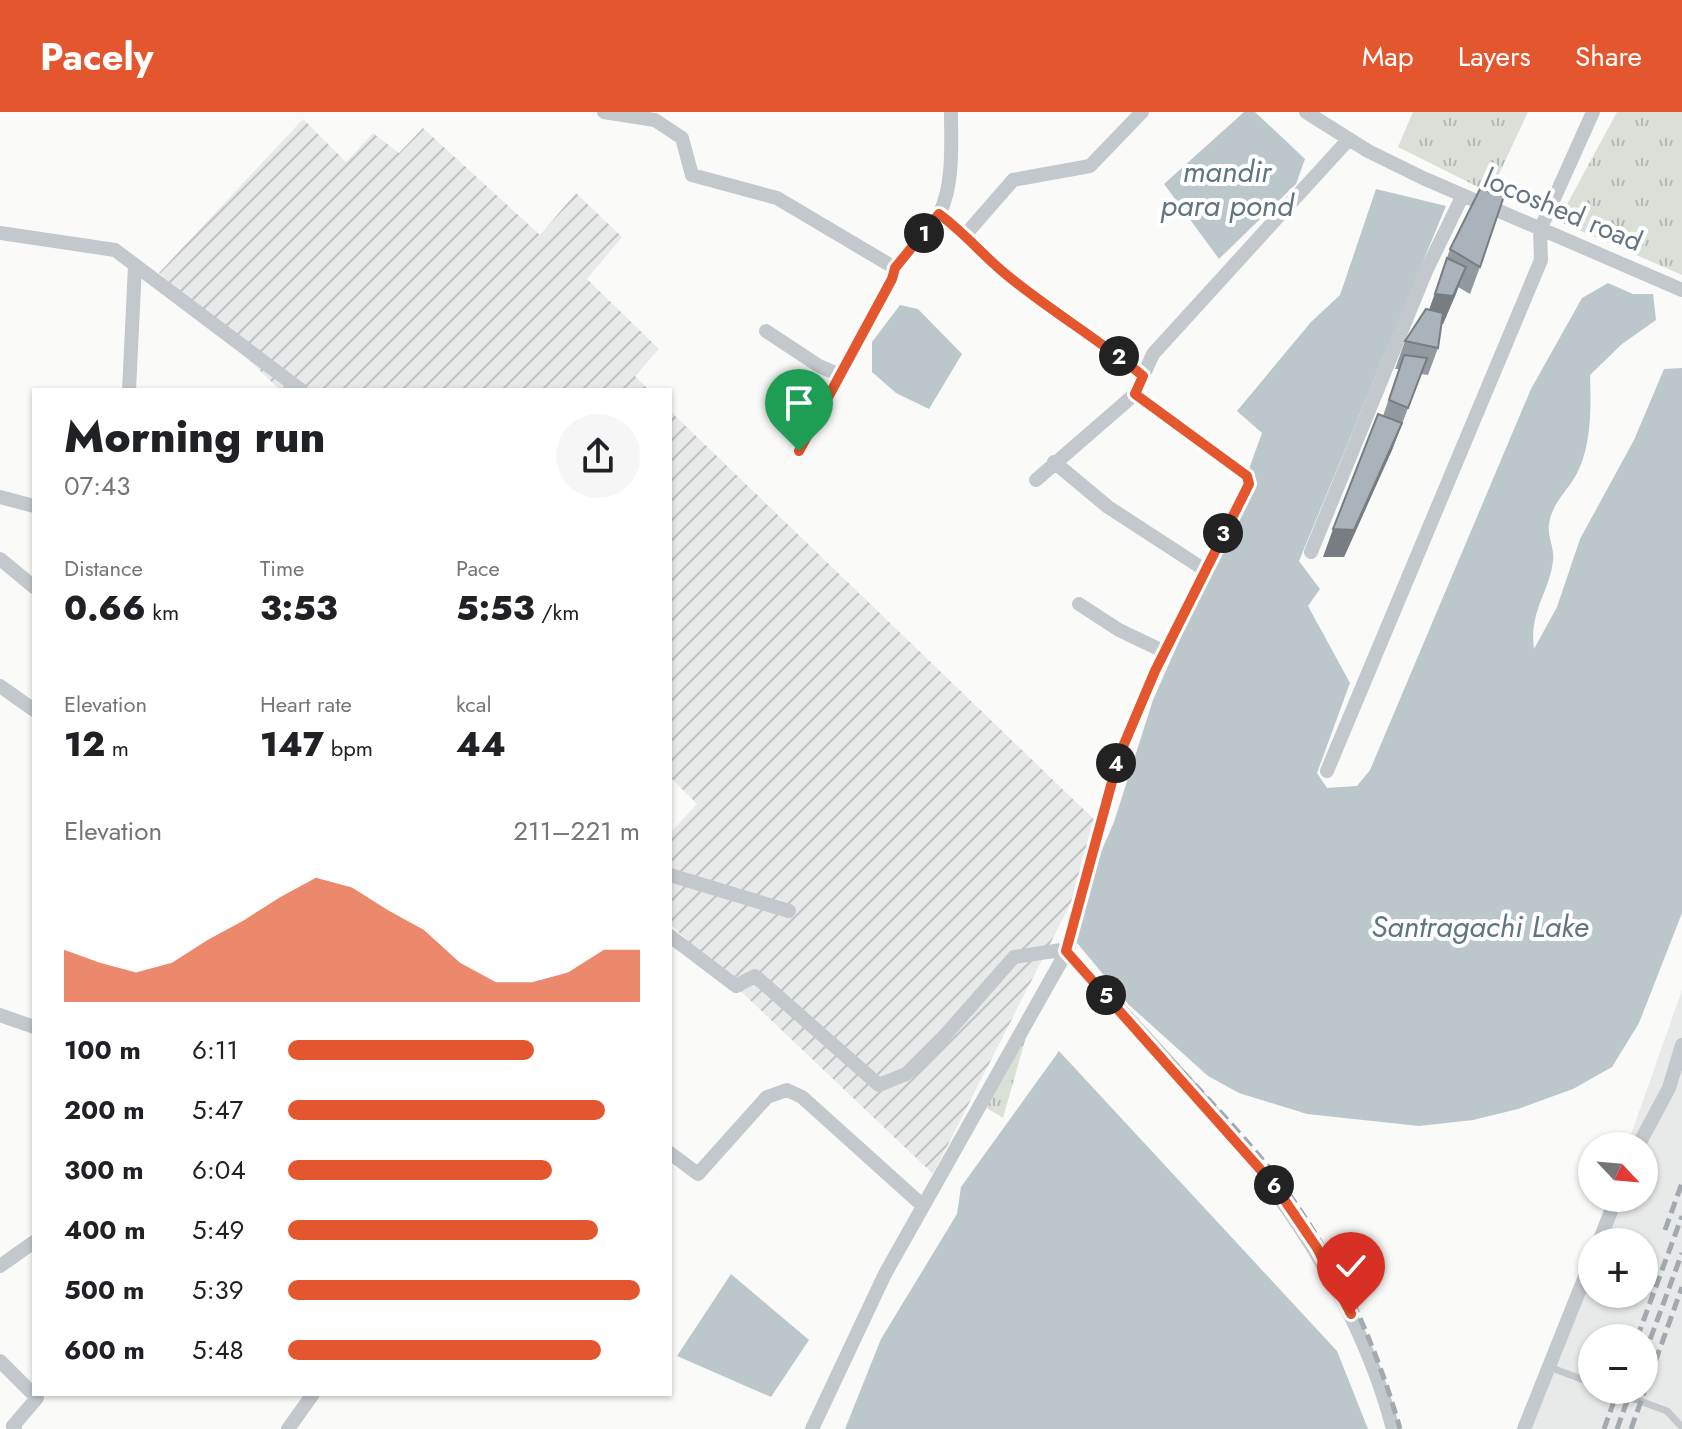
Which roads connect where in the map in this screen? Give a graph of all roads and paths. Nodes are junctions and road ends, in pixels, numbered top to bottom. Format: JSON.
{"nodes":[{"id":1,"x":604,"y":112,"type":"edge"},
{"id":2,"x":951,"y":112,"type":"edge"},
{"id":3,"x":1142,"y":112,"type":"edge"},
{"id":4,"x":1306,"y":112,"type":"edge"},
{"id":5,"x":1593,"y":112,"type":"edge"},
{"id":6,"x":1349,"y":139,"type":"junction"},
{"id":7,"x":1463,"y":195,"type":"junction"},
{"id":8,"x":939,"y":214,"type":"junction"},
{"id":9,"x":1540,"y":230,"type":"junction"},
{"id":10,"x":0,"y":233,"type":"edge"},
{"id":11,"x":966,"y":234,"type":"junction"},
{"id":12,"x":135,"y":266,"type":"junction"},
{"id":13,"x":895,"y":268,"type":"junction"},
{"id":14,"x":1682,"y":290,"type":"edge"},
{"id":15,"x":766,"y":331,"type":"dead end"},
{"id":16,"x":838,"y":374,"type":"junction"},
{"id":17,"x":1143,"y":376,"type":"junction"},
{"id":18,"x":129,"y":388,"type":"edge"},
{"id":19,"x":298,"y":388,"type":"edge"},
{"id":20,"x":1135,"y":394,"type":"junction"},
{"id":21,"x":799,"y":451,"type":"dead end"},
{"id":22,"x":1054,"y":462,"type":"junction"},
{"id":23,"x":1036,"y":480,"type":"dead end"},
{"id":24,"x":0,"y":497,"type":"edge"},
{"id":25,"x":32,"y":505,"type":"edge"},
{"id":26,"x":1311,"y":552,"type":"dead end"},
{"id":27,"x":0,"y":559,"type":"edge"},
{"id":28,"x":1205,"y":570,"type":"junction"},
{"id":29,"x":32,"y":585,"type":"edge"},
{"id":30,"x":1079,"y":604,"type":"dead end"},
{"id":31,"x":1165,"y":652,"type":"junction"},
{"id":32,"x":0,"y":686,"type":"edge"},
{"id":33,"x":32,"y":709,"type":"edge"},
{"id":34,"x":1327,"y":771,"type":"dead end"},
{"id":35,"x":672,"y":876,"type":"edge"},
{"id":36,"x":789,"y":911,"type":"dead end"},
{"id":37,"x":672,"y":938,"type":"edge"},
{"id":38,"x":1067,"y":950,"type":"junction"},
{"id":39,"x":0,"y":1015,"type":"edge"},
{"id":40,"x":32,"y":1026,"type":"edge"},
{"id":41,"x":1682,"y":1045,"type":"edge"},
{"id":42,"x":1645,"y":1132,"type":"edge"},
{"id":43,"x":672,"y":1154,"type":"edge"},
{"id":44,"x":922,"y":1205,"type":"junction"},
{"id":45,"x":32,"y":1243,"type":"edge"},
{"id":46,"x":0,"y":1266,"type":"edge"},
{"id":47,"x":1578,"y":1294,"type":"edge"},
{"id":48,"x":0,"y":1361,"type":"edge"},
{"id":49,"x":1549,"y":1367,"type":"junction"},
{"id":50,"x":1578,"y":1378,"type":"edge"},
{"id":51,"x":32,"y":1393,"type":"edge"},
{"id":52,"x":35,"y":1396,"type":"edge"},
{"id":53,"x":312,"y":1396,"type":"edge"},
{"id":54,"x":1648,"y":1404,"type":"edge"},
{"id":55,"x":1682,"y":1427,"type":"edge"},
{"id":56,"x":15,"y":1429,"type":"edge"},
{"id":57,"x":288,"y":1429,"type":"edge"},
{"id":58,"x":812,"y":1429,"type":"edge"},
{"id":59,"x":1393,"y":1429,"type":"edge"},
{"id":60,"x":1524,"y":1429,"type":"edge"}],
"edges":[{"from":1,"to":13,"type":"street"},
{"from":2,"to":8,"type":"street"},
{"from":3,"to":11,"type":"street"},
{"from":4,"to":6,"type":"street","name":"locoshed road"},
{"from":5,"to":9,"type":"street"},
{"from":6,"to":7,"type":"street","name":"locoshed road"},
{"from":6,"to":17,"type":"street"},
{"from":7,"to":9,"type":"street","name":"locoshed road"},
{"from":7,"to":26,"type":"street"},
{"from":8,"to":11,"type":"street"},
{"from":8,"to":13,"type":"street"},
{"from":9,"to":14,"type":"street","name":"locoshed road"},
{"from":9,"to":34,"type":"street"},
{"from":10,"to":12,"type":"street"},
{"from":11,"to":17,"type":"street"},
{"from":12,"to":18,"type":"street"},
{"from":12,"to":19,"type":"street"},
{"from":13,"to":16,"type":"street"},
{"from":15,"to":16,"type":"street"},
{"from":16,"to":21,"type":"street"},
{"from":17,"to":20,"type":"street"},
{"from":20,"to":22,"type":"street"},
{"from":20,"to":28,"type":"street"},
{"from":22,"to":23,"type":"street"},
{"from":22,"to":28,"type":"street"},
{"from":24,"to":25,"type":"street"},
{"from":27,"to":29,"type":"street"},
{"from":28,"to":31,"type":"street"},
{"from":30,"to":31,"type":"street"},
{"from":31,"to":38,"type":"street"},
{"from":32,"to":33,"type":"street"},
{"from":35,"to":36,"type":"street"},
{"from":37,"to":38,"type":"street"},
{"from":38,"to":44,"type":"street"},
{"from":38,"to":59,"type":"street"},
{"from":39,"to":40,"type":"street"},
{"from":41,"to":42,"type":"street"},
{"from":43,"to":44,"type":"street"},
{"from":44,"to":58,"type":"street"},
{"from":45,"to":46,"type":"street"},
{"from":47,"to":49,"type":"street"},
{"from":48,"to":51,"type":"street"},
{"from":49,"to":50,"type":"lane"},
{"from":49,"to":60,"type":"street"},
{"from":52,"to":56,"type":"street"},
{"from":53,"to":57,"type":"street"},
{"from":54,"to":55,"type":"lane"}]}
